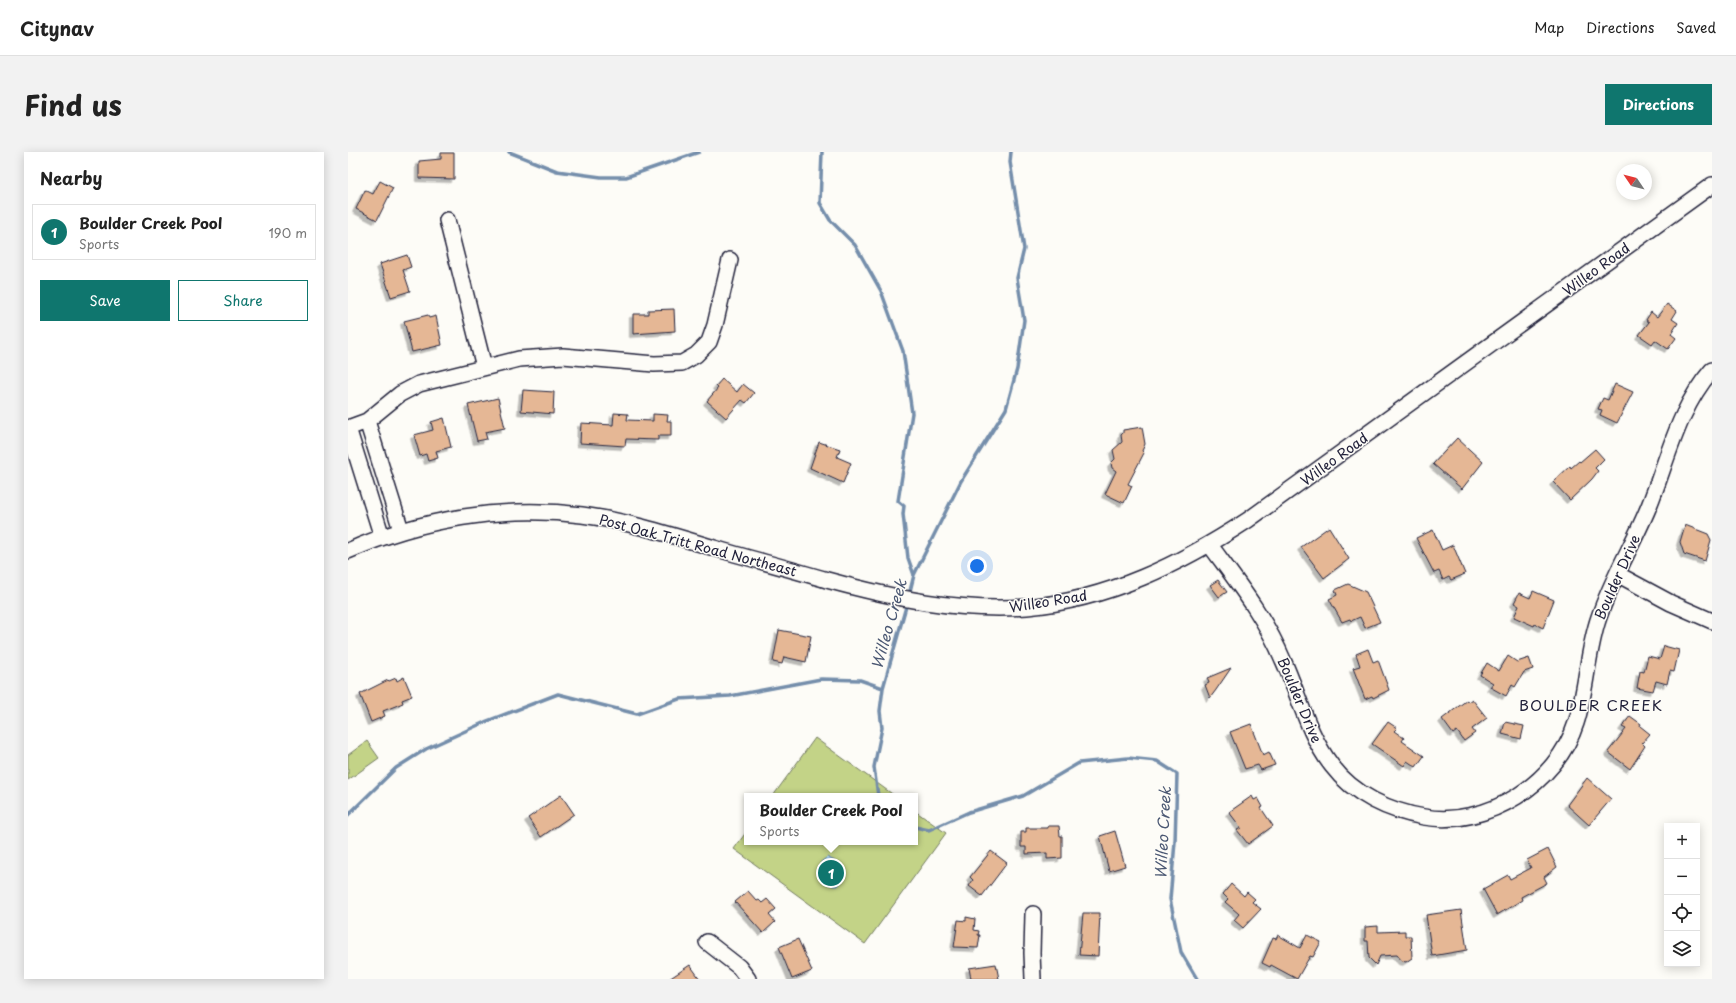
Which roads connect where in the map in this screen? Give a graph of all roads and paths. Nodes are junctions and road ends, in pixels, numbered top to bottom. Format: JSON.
{"nodes":[{"id":1,"x":1712,"y":185,"type":"edge"},
{"id":2,"x":446,"y":220,"type":"dead end"},
{"id":3,"x":730,"y":260,"type":"dead end"},
{"id":4,"x":484,"y":367,"type":"junction"},
{"id":5,"x":1712,"y":370,"type":"edge"},
{"id":6,"x":367,"y":421,"type":"junction"},
{"id":7,"x":348,"y":428,"type":"edge"},
{"id":8,"x":401,"y":530,"type":"junction"},
{"id":9,"x":382,"y":537,"type":"junction"},
{"id":10,"x":1210,"y":545,"type":"junction"},
{"id":11,"x":348,"y":551,"type":"edge"},
{"id":12,"x":1617,"y":574,"type":"junction"},
{"id":13,"x":906,"y":600,"type":"joint"},
{"id":14,"x":1712,"y":621,"type":"edge"},
{"id":15,"x":1033,"y":914,"type":"dead end"},
{"id":16,"x":707,"y":942,"type":"dead end"},
{"id":17,"x":748,"y":979,"type":"edge"},
{"id":18,"x":1033,"y":979,"type":"edge"}],
"edges":[{"from":1,"to":10,"type":"street","name":"Willeo Road"},
{"from":2,"to":4,"type":"street"},
{"from":3,"to":4,"type":"street"},
{"from":4,"to":6,"type":"street"},
{"from":5,"to":12,"type":"street","name":"Boulder Drive"},
{"from":6,"to":7,"type":"street"},
{"from":6,"to":8,"type":"street"},
{"from":7,"to":9,"type":"street"},
{"from":8,"to":9,"type":"street","name":"Post Oak Tritt Road Northeast"},
{"from":8,"to":13,"type":"street","name":"Post Oak Tritt Road Northeast"},
{"from":9,"to":11,"type":"street","name":"Post Oak Tritt Road Northeast"},
{"from":10,"to":12,"type":"street","name":"Boulder Drive"},
{"from":10,"to":13,"type":"street","name":"Willeo Road"},
{"from":12,"to":14,"type":"street"},
{"from":15,"to":18,"type":"street"},
{"from":16,"to":17,"type":"street"}]}
